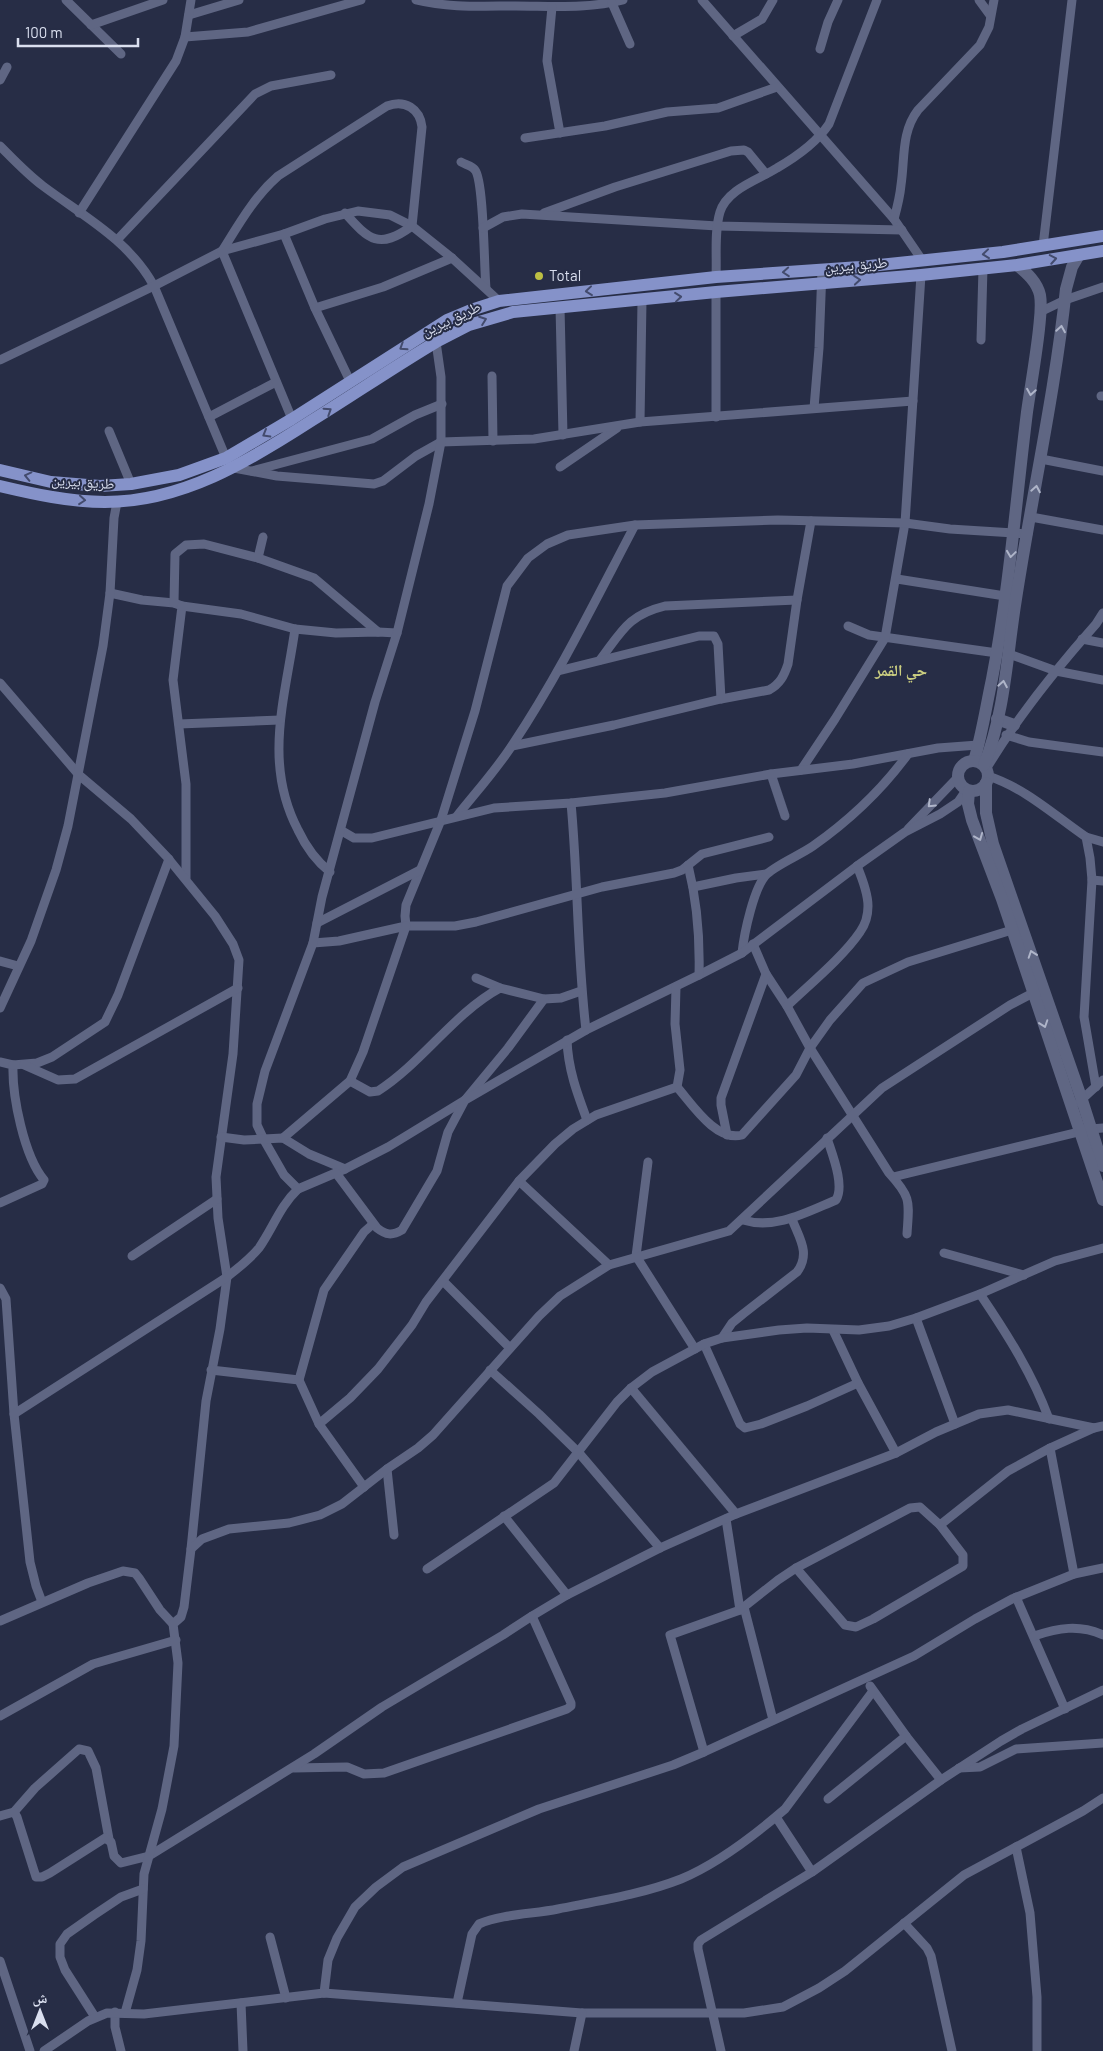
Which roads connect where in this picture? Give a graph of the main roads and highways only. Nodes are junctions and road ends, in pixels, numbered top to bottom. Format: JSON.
{"nodes":[{"id":1,"x":1103,"y":236,"type":"edge"},
{"id":2,"x":1103,"y":251,"type":"edge"},
{"id":3,"x":0,"y":470,"type":"edge"},
{"id":4,"x":0,"y":486,"type":"edge"}],
"edges":[{"from":1,"to":3,"type":"main road","name":"طريق بيرين","one_way":true},
{"from":4,"to":2,"type":"main road","name":"طريق بيرين","one_way":true}]}
